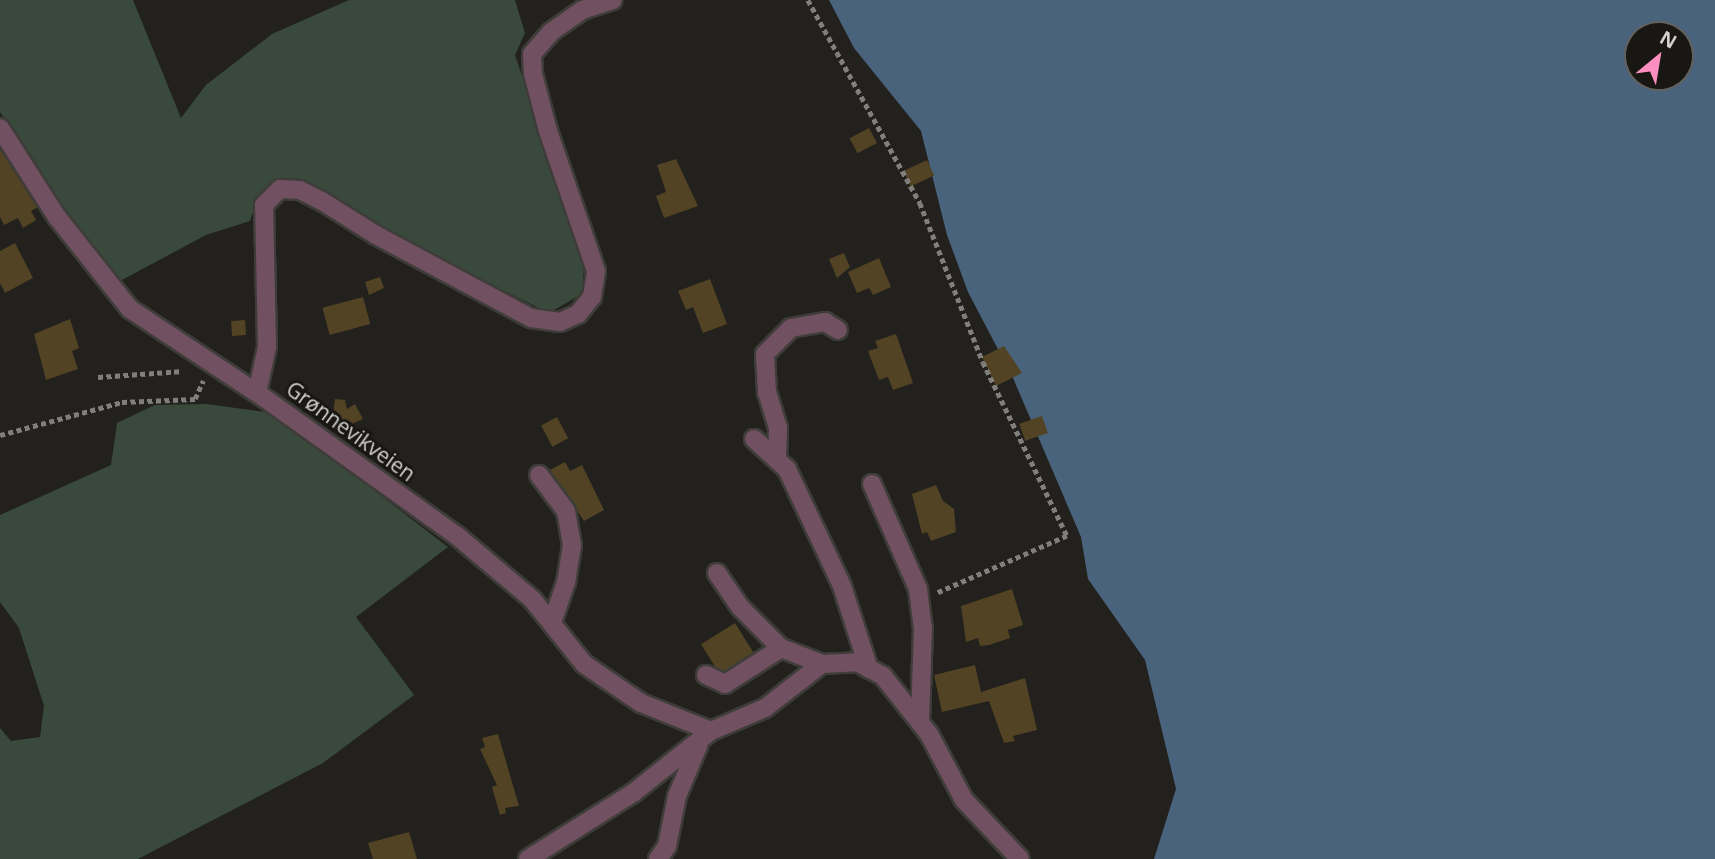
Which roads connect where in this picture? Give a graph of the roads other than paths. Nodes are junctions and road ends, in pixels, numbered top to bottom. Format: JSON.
{"nodes":[{"id":1,"x":612,"y":0,"type":"edge"},
{"id":2,"x":0,"y":128,"type":"edge"},
{"id":3,"x":838,"y":330,"type":"dead end"},
{"id":4,"x":257,"y":393,"type":"junction"},
{"id":5,"x":754,"y":439,"type":"dead end"},
{"id":6,"x":777,"y":458,"type":"junction"},
{"id":7,"x":539,"y":475,"type":"dead end"},
{"id":8,"x":872,"y":484,"type":"dead end"},
{"id":9,"x":718,"y":573,"type":"dead end"},
{"id":10,"x":552,"y":623,"type":"junction"},
{"id":11,"x":781,"y":649,"type":"junction"},
{"id":12,"x":822,"y":664,"type":"junction"},
{"id":13,"x":869,"y":669,"type":"junction"},
{"id":14,"x":706,"y":675,"type":"dead end"},
{"id":15,"x":920,"y":722,"type":"junction"},
{"id":16,"x":706,"y":736,"type":"junction"},
{"id":17,"x":528,"y":859,"type":"edge"},
{"id":18,"x":658,"y":859,"type":"edge"},
{"id":19,"x":1020,"y":859,"type":"edge"}],
"edges":[{"from":1,"to":4,"type":"street"},
{"from":2,"to":4,"type":"street","name":"Grønnevikveien"},
{"from":3,"to":6,"type":"street"},
{"from":4,"to":10,"type":"street","name":"Grønnevikveien"},
{"from":5,"to":6,"type":"street"},
{"from":6,"to":13,"type":"street"},
{"from":7,"to":10,"type":"street"},
{"from":8,"to":15,"type":"street"},
{"from":9,"to":11,"type":"street"},
{"from":10,"to":16,"type":"street","name":"Grønnevikveien"},
{"from":11,"to":12,"type":"street"},
{"from":11,"to":14,"type":"street"},
{"from":12,"to":13,"type":"street"},
{"from":12,"to":16,"type":"street"},
{"from":13,"to":15,"type":"street"},
{"from":15,"to":19,"type":"street"},
{"from":16,"to":17,"type":"street"},
{"from":16,"to":18,"type":"street"}]}
